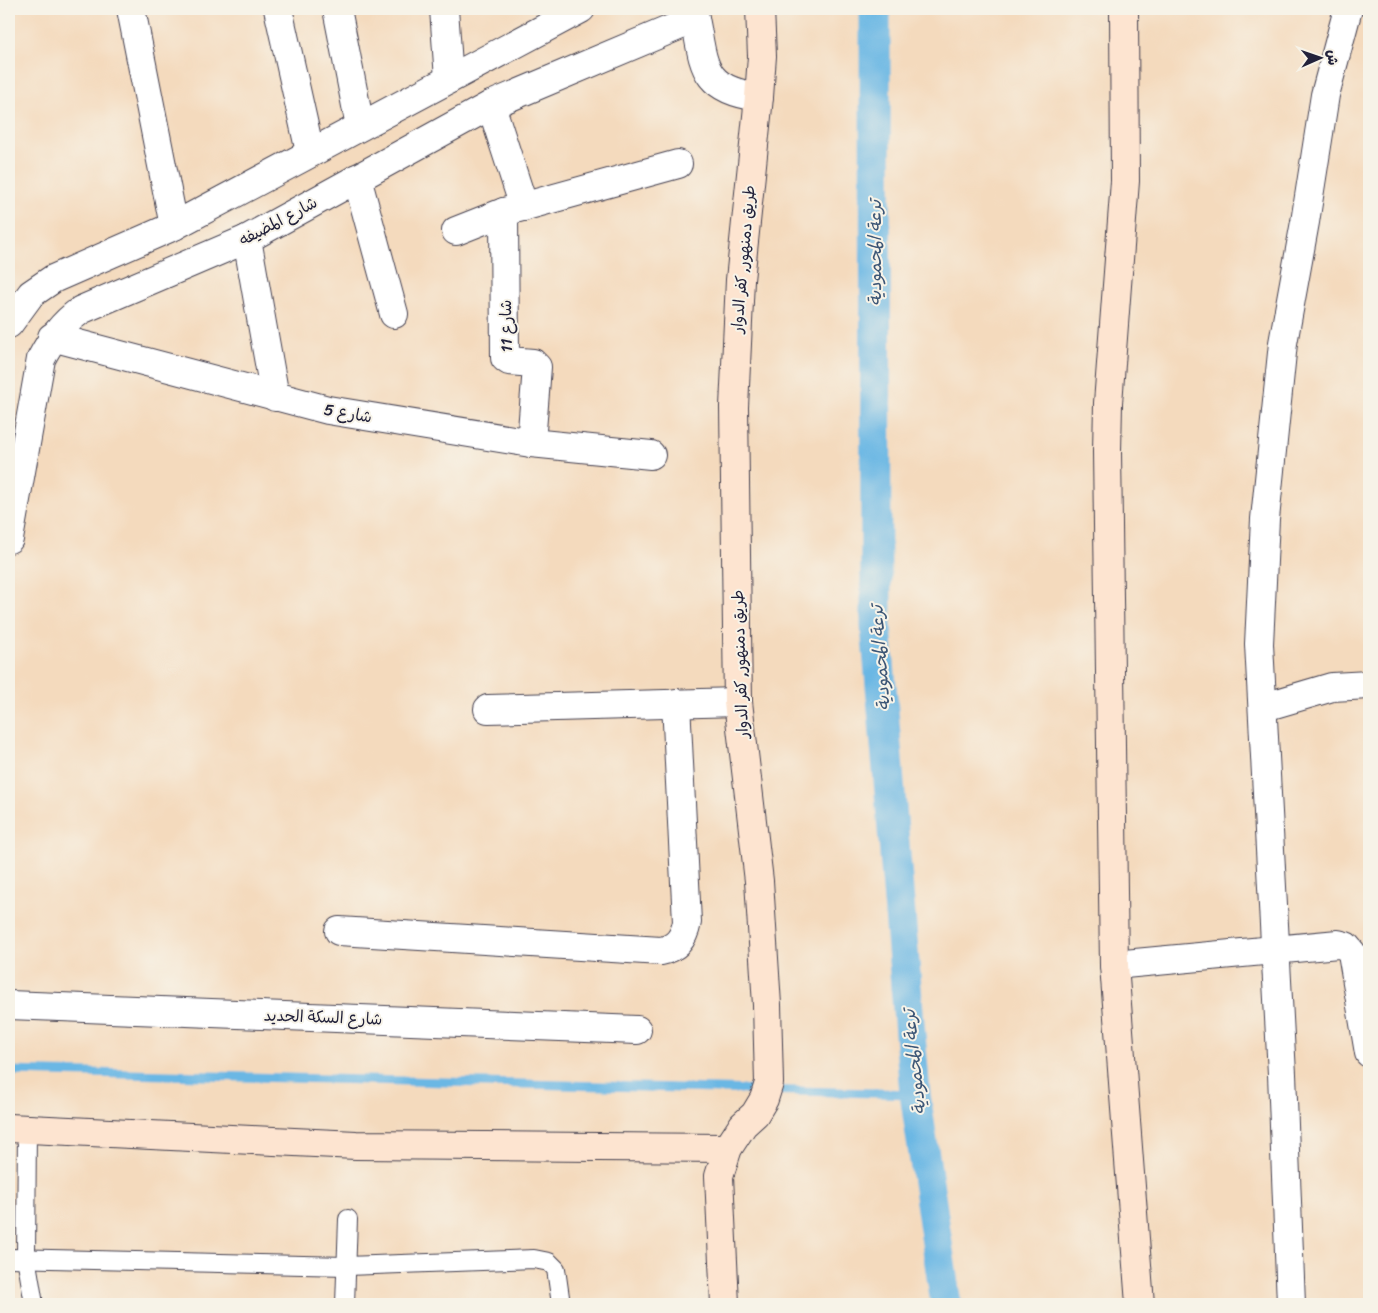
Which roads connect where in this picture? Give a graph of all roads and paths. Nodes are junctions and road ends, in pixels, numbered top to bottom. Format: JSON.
{"nodes":[{"id":1,"x":131,"y":9,"type":"edge"},
{"id":2,"x":278,"y":9,"type":"edge"},
{"id":3,"x":337,"y":9,"type":"edge"},
{"id":4,"x":444,"y":9,"type":"edge"},
{"id":5,"x":581,"y":9,"type":"edge"},
{"id":6,"x":760,"y":9,"type":"edge"},
{"id":7,"x":1124,"y":9,"type":"edge"},
{"id":8,"x":1348,"y":9,"type":"edge"},
{"id":9,"x":694,"y":14,"type":"edge"},
{"id":10,"x":449,"y":79,"type":"junction"},
{"id":11,"x":759,"y":97,"type":"junction"},
{"id":12,"x":491,"y":105,"type":"junction"},
{"id":13,"x":360,"y":126,"type":"junction"},
{"id":14,"x":310,"y":152,"type":"junction"},
{"id":15,"x":678,"y":164,"type":"dead end"},
{"id":16,"x":357,"y":178,"type":"junction"},
{"id":17,"x":514,"y":210,"type":"junction"},
{"id":18,"x":174,"y":226,"type":"junction"},
{"id":19,"x":456,"y":231,"type":"dead end"},
{"id":20,"x":247,"y":239,"type":"junction"},
{"id":21,"x":394,"y":314,"type":"dead end"},
{"id":22,"x":9,"y":324,"type":"edge"},
{"id":23,"x":52,"y":337,"type":"junction"},
{"id":24,"x":275,"y":397,"type":"junction"},
{"id":25,"x":532,"y":443,"type":"junction"},
{"id":26,"x":651,"y":455,"type":"dead end"},
{"id":27,"x":9,"y":540,"type":"edge"},
{"id":28,"x":1369,"y":685,"type":"edge"},
{"id":29,"x":738,"y":702,"type":"junction"},
{"id":30,"x":676,"y":703,"type":"junction"},
{"id":31,"x":1264,"y":707,"type":"junction"},
{"id":32,"x":488,"y":709,"type":"dead end"},
{"id":33,"x":339,"y":932,"type":"dead end"},
{"id":34,"x":1274,"y":948,"type":"junction"},
{"id":35,"x":1114,"y":965,"type":"junction"},
{"id":36,"x":9,"y":1005,"type":"edge"},
{"id":37,"x":637,"y":1030,"type":"dead end"},
{"id":38,"x":1369,"y":1053,"type":"edge"},
{"id":39,"x":18,"y":1128,"type":"edge"},
{"id":40,"x":728,"y":1148,"type":"junction"},
{"id":41,"x":348,"y":1219,"type":"dead end"},
{"id":42,"x":18,"y":1258,"type":"edge"},
{"id":43,"x":347,"y":1266,"type":"junction"},
{"id":44,"x":34,"y":1304,"type":"edge"},
{"id":45,"x":345,"y":1304,"type":"edge"},
{"id":46,"x":561,"y":1304,"type":"edge"},
{"id":47,"x":725,"y":1304,"type":"edge"},
{"id":48,"x":1140,"y":1304,"type":"edge"},
{"id":49,"x":1291,"y":1304,"type":"edge"}],
"edges":[{"from":1,"to":18,"type":"street"},
{"from":2,"to":14,"type":"street"},
{"from":3,"to":13,"type":"street"},
{"from":4,"to":10,"type":"street"},
{"from":5,"to":10,"type":"street"},
{"from":6,"to":11,"type":"street","name":"طريق دمنهور, كفر الدوار"},
{"from":7,"to":35,"type":"street"},
{"from":8,"to":31,"type":"street"},
{"from":9,"to":11,"type":"street","name":"شارع المضيفه"},
{"from":9,"to":12,"type":"street","name":"شارع المضيفه"},
{"from":10,"to":13,"type":"street"},
{"from":11,"to":29,"type":"street","name":"طريق دمنهور, كفر الدوار"},
{"from":12,"to":16,"type":"street","name":"شارع المضيفه"},
{"from":12,"to":17,"type":"street"},
{"from":13,"to":14,"type":"street"},
{"from":14,"to":18,"type":"street"},
{"from":15,"to":17,"type":"street"},
{"from":16,"to":20,"type":"street","name":"شارع المضيفه"},
{"from":16,"to":21,"type":"street"},
{"from":17,"to":19,"type":"street"},
{"from":17,"to":25,"type":"street","name":"شارع 11"},
{"from":18,"to":22,"type":"street"},
{"from":20,"to":23,"type":"street","name":"شارع المضيفه"},
{"from":20,"to":24,"type":"street"},
{"from":23,"to":24,"type":"street","name":"شارع 5"},
{"from":23,"to":27,"type":"street","name":"شارع المضيفه"},
{"from":24,"to":25,"type":"street","name":"شارع 5"},
{"from":25,"to":26,"type":"street","name":"شارع 5"},
{"from":28,"to":31,"type":"street"},
{"from":29,"to":30,"type":"street"},
{"from":29,"to":40,"type":"street","name":"طريق دمنهور, كفر الدوار"},
{"from":30,"to":32,"type":"street"},
{"from":30,"to":33,"type":"street"},
{"from":31,"to":34,"type":"street"},
{"from":34,"to":35,"type":"street"},
{"from":34,"to":38,"type":"street"},
{"from":34,"to":49,"type":"street"},
{"from":35,"to":48,"type":"street"},
{"from":36,"to":37,"type":"street","name":"شارع السكة الحديد"},
{"from":39,"to":40,"type":"street"},
{"from":39,"to":42,"type":"lane"},
{"from":40,"to":47,"type":"street","name":"طريق دمنهور, كفر الدوار"},
{"from":41,"to":43,"type":"lane"},
{"from":42,"to":43,"type":"lane"},
{"from":42,"to":44,"type":"lane"},
{"from":43,"to":45,"type":"lane"},
{"from":43,"to":46,"type":"lane"}]}
